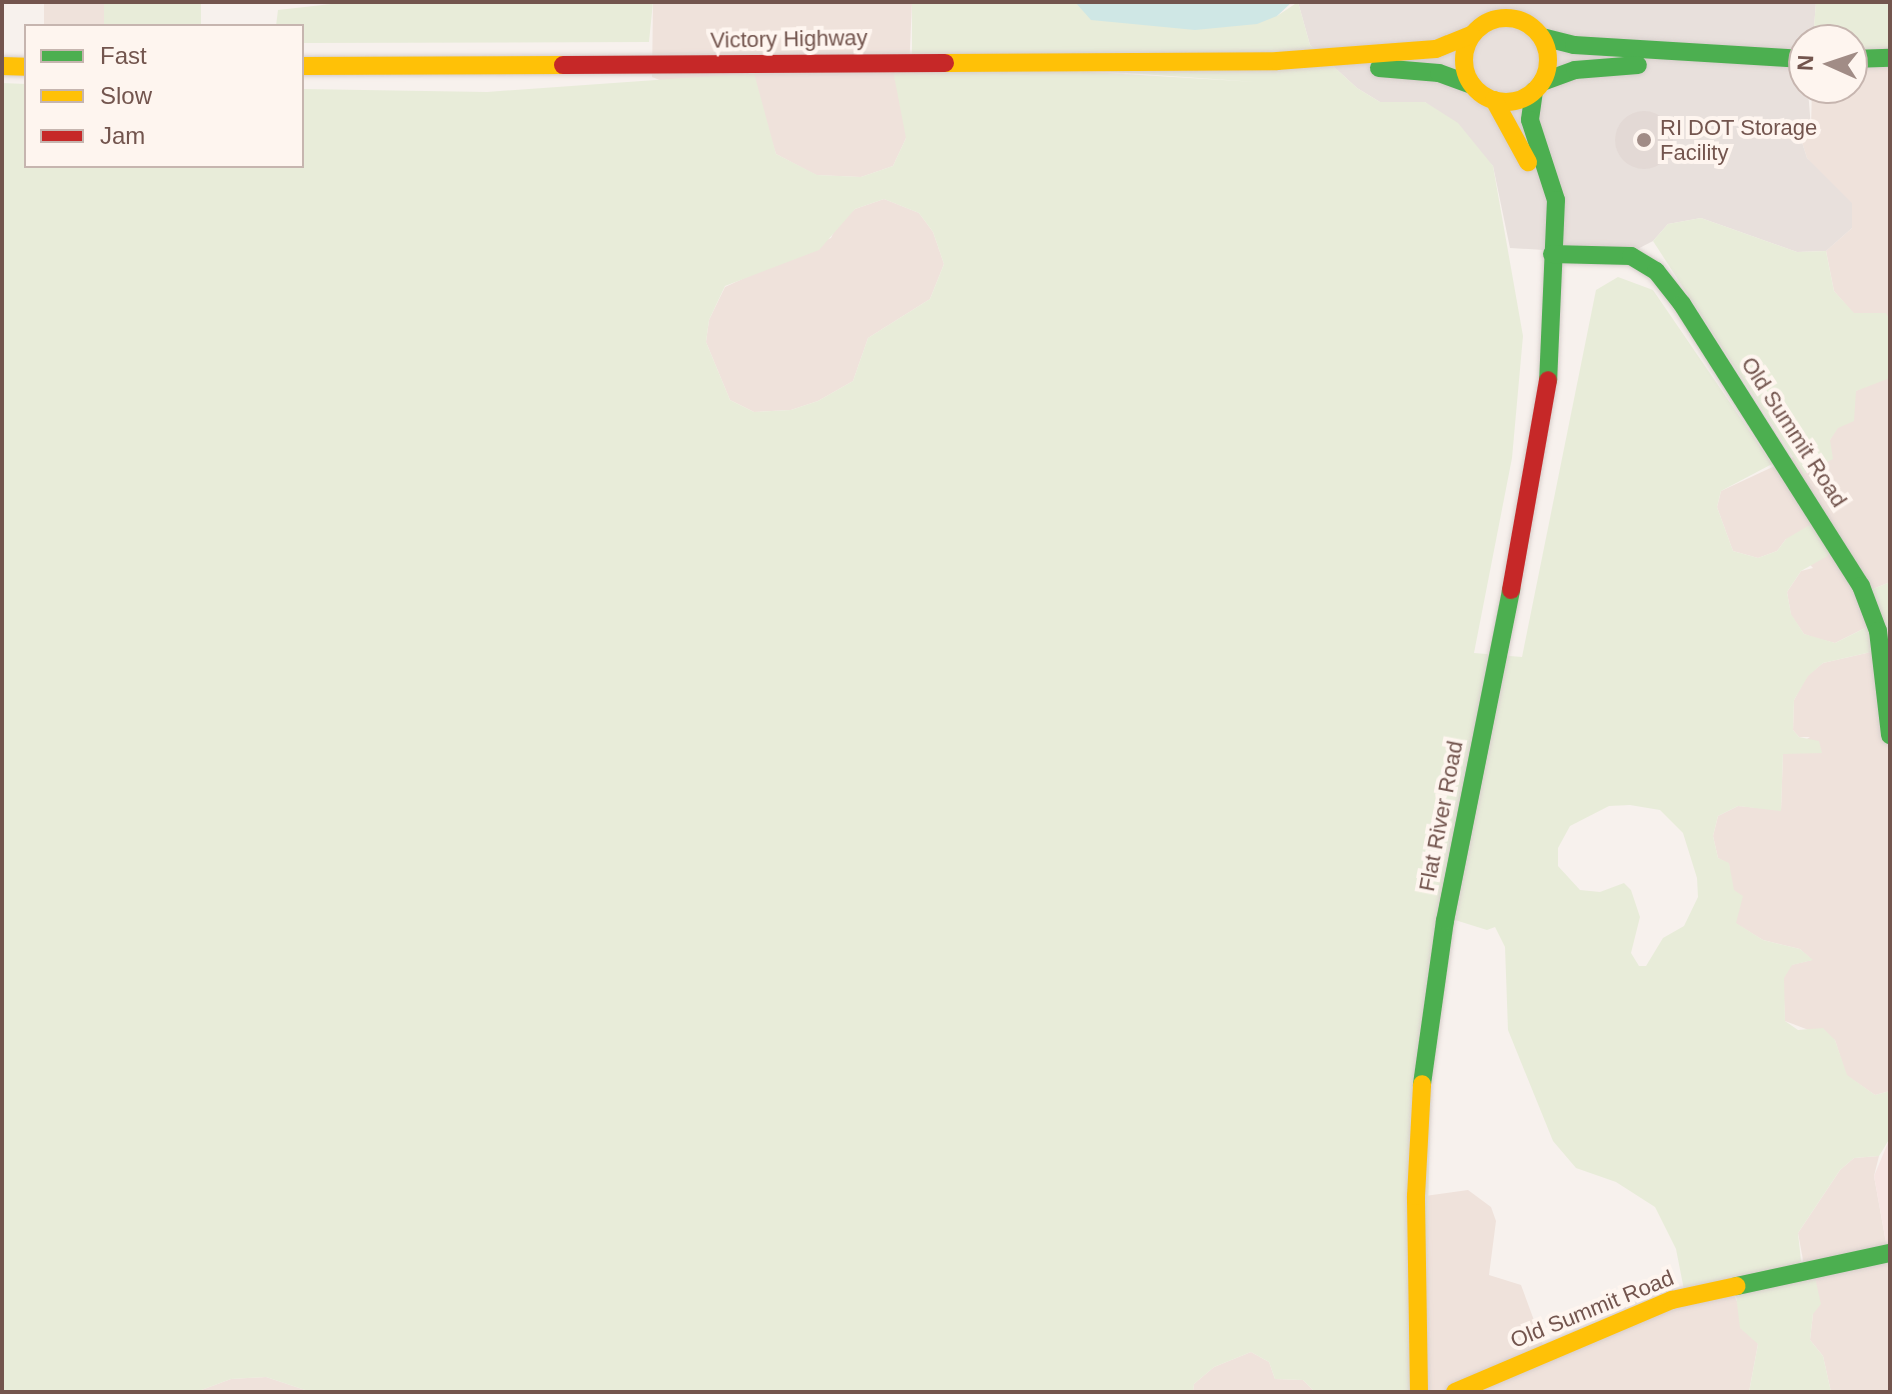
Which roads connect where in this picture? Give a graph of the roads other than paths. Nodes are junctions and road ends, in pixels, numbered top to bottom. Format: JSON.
{"nodes":[{"id":1,"x":1478,"y":2,"type":"edge"},
{"id":2,"x":1509,"y":10,"type":"edge"},
{"id":3,"x":1474,"y":32,"type":"junction"},
{"id":4,"x":1542,"y":37,"type":"junction"},
{"id":5,"x":1731,"y":57,"type":"junction"},
{"id":6,"x":1890,"y":58,"type":"edge"},
{"id":7,"x":1788,"y":59,"type":"edge"},
{"id":8,"x":1868,"y":59,"type":"edge"},
{"id":9,"x":1277,"y":61,"type":"junction"},
{"id":10,"x":2,"y":66,"type":"edge"},
{"id":11,"x":304,"y":66,"type":"edge"},
{"id":12,"x":24,"y":67,"type":"edge"},
{"id":13,"x":1472,"y":85,"type":"junction"},
{"id":14,"x":1538,"y":86,"type":"junction"},
{"id":15,"x":1494,"y":100,"type":"junction"},
{"id":16,"x":1552,"y":254,"type":"junction"},
{"id":17,"x":1890,"y":735,"type":"edge"},
{"id":18,"x":1890,"y":1253,"type":"edge"},
{"id":19,"x":1419,"y":1392,"type":"edge"},
{"id":20,"x":1455,"y":1392,"type":"edge"}],
"edges":[{"from":1,"to":3,"type":"main road"},
{"from":2,"to":3,"type":"main road"},
{"from":2,"to":4,"type":"main road"},
{"from":3,"to":9,"type":"main road","name":"Victory Highway"},
{"from":3,"to":13,"type":"main road"},
{"from":4,"to":5,"type":"main road"},
{"from":4,"to":14,"type":"main road"},
{"from":5,"to":7,"type":"main road"},
{"from":5,"to":14,"type":"main road"},
{"from":6,"to":8,"type":"main road"},
{"from":9,"to":11,"type":"main road","name":"Victory Highway"},
{"from":9,"to":13,"type":"main road","name":"Victory Highway"},
{"from":10,"to":12,"type":"main road"},
{"from":13,"to":15,"type":"main road"},
{"from":14,"to":15,"type":"main road"},
{"from":14,"to":16,"type":"main road","name":"Flat River Road"},
{"from":15,"to":16,"type":"main road","name":"Flat River Road"},
{"from":16,"to":17,"type":"main road","name":"Old Summit Road"},
{"from":16,"to":19,"type":"main road","name":"Flat River Road"},
{"from":18,"to":20,"type":"main road","name":"Old Summit Road"}]}
